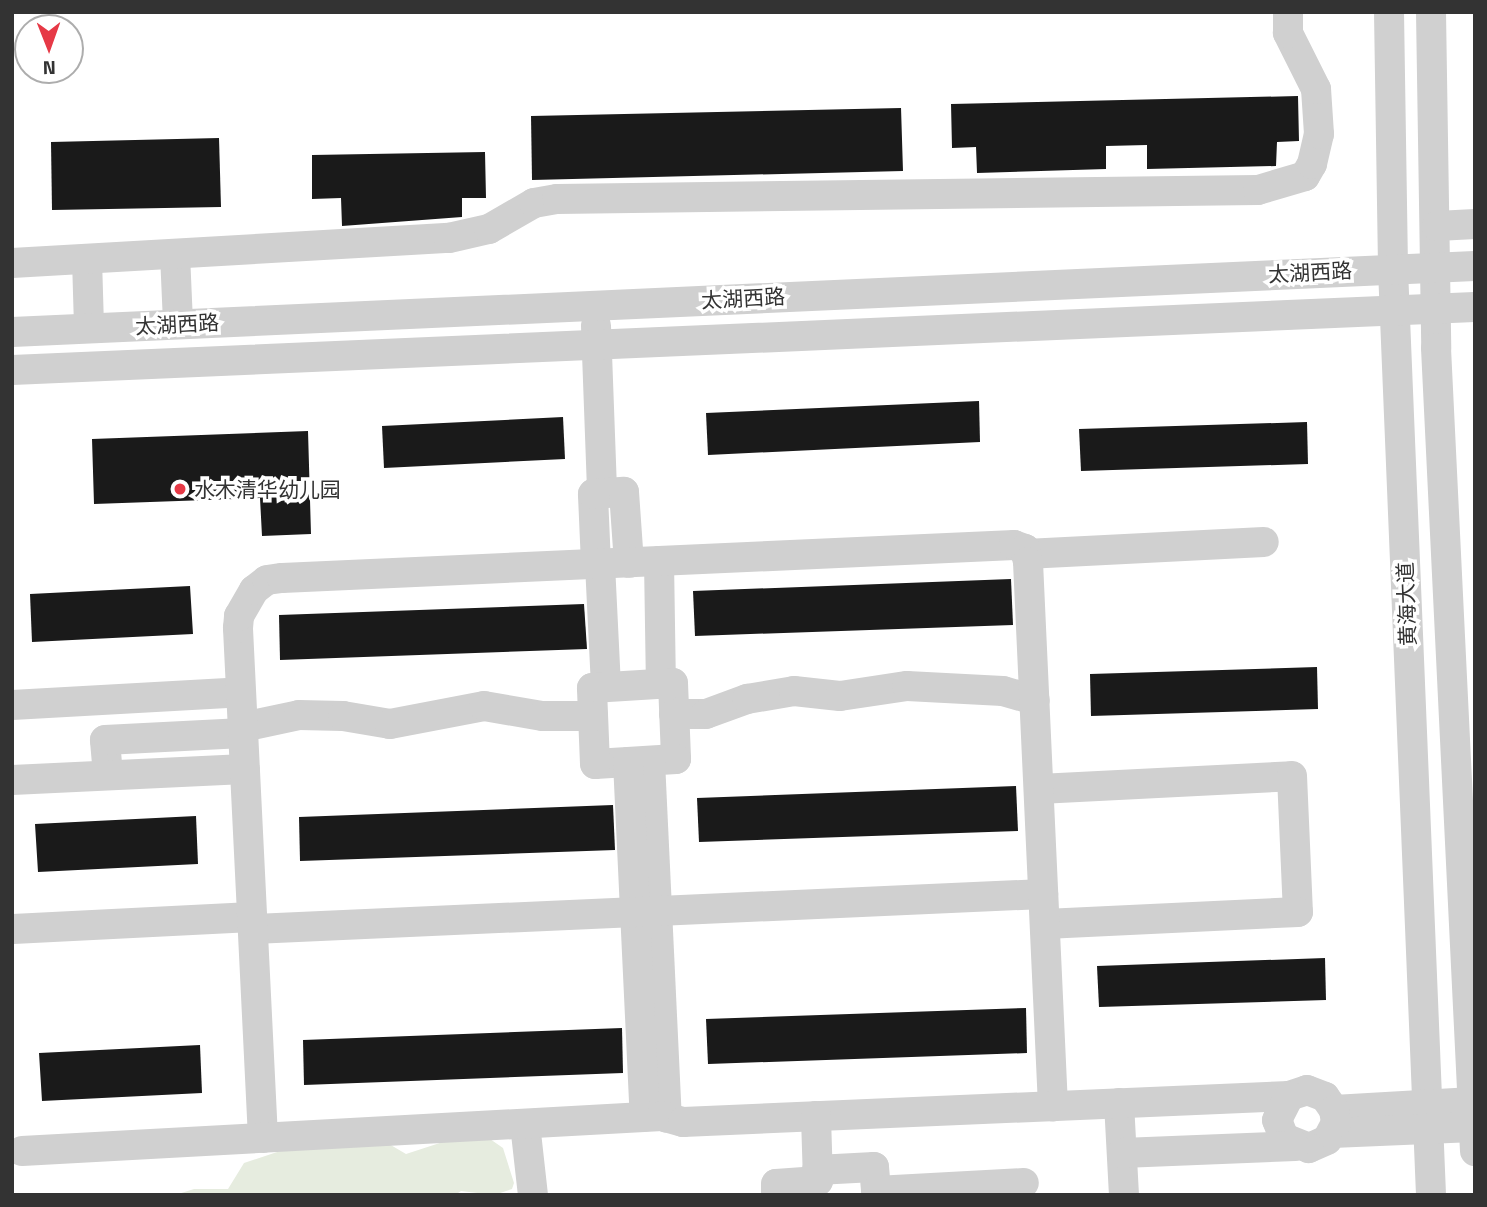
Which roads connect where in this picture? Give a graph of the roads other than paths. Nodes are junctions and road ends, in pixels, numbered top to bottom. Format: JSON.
{"nodes":[{"id":1,"x":1288,"y":12,"type":"edge"},
{"id":2,"x":1389,"y":12,"type":"edge"},
{"id":3,"x":1431,"y":12,"type":"edge"},
{"id":4,"x":1475,"y":224,"type":"edge"},
{"id":5,"x":1437,"y":226,"type":"junction"},
{"id":6,"x":175,"y":254,"type":"junction"},
{"id":7,"x":87,"y":259,"type":"junction"},
{"id":8,"x":12,"y":263,"type":"edge"},
{"id":9,"x":1475,"y":266,"type":"edge"},
{"id":10,"x":1438,"y":267,"type":"junction"},
{"id":11,"x":1393,"y":269,"type":"junction"},
{"id":12,"x":596,"y":304,"type":"junction"},
{"id":13,"x":1475,"y":307,"type":"edge"},
{"id":14,"x":1394,"y":309,"type":"junction"},
{"id":15,"x":1437,"y":309,"type":"junction"},
{"id":16,"x":178,"y":324,"type":"junction"},
{"id":17,"x":89,"y":328,"type":"junction"},
{"id":18,"x":12,"y":332,"type":"edge"},
{"id":19,"x":597,"y":344,"type":"junction"},
{"id":20,"x":12,"y":370,"type":"edge"},
{"id":21,"x":1264,"y":542,"type":"dead end"},
{"id":22,"x":1027,"y":554,"type":"junction"},
{"id":23,"x":659,"y":561,"type":"junction"},
{"id":24,"x":608,"y":563,"type":"junction"},
{"id":25,"x":661,"y":684,"type":"junction"},
{"id":26,"x":606,"y":687,"type":"junction"},
{"id":27,"x":241,"y":692,"type":"junction"},
{"id":28,"x":1035,"y":700,"type":"junction"},
{"id":29,"x":12,"y":705,"type":"edge"},
{"id":30,"x":674,"y":714,"type":"junction"},
{"id":31,"x":593,"y":716,"type":"junction"},
{"id":32,"x":243,"y":730,"type":"junction"},
{"id":33,"x":639,"y":762,"type":"junction"},
{"id":34,"x":245,"y":769,"type":"junction"},
{"id":35,"x":108,"y":775,"type":"junction"},
{"id":36,"x":12,"y":780,"type":"edge"},
{"id":37,"x":1039,"y":789,"type":"junction"},
{"id":38,"x":1044,"y":894,"type":"junction"},
{"id":39,"x":646,"y":912,"type":"junction"},
{"id":40,"x":253,"y":923,"type":"junction"},
{"id":41,"x":1045,"y":924,"type":"junction"},
{"id":42,"x":13,"y":929,"type":"edge"},
{"id":43,"x":1289,"y":1096,"type":"junction"},
{"id":44,"x":1119,"y":1103,"type":"junction"},
{"id":45,"x":1053,"y":1106,"type":"junction"},
{"id":46,"x":1474,"y":1115,"type":"edge"},
{"id":47,"x":816,"y":1116,"type":"junction"},
{"id":48,"x":656,"y":1117,"type":"junction"},
{"id":49,"x":1427,"y":1118,"type":"junction"},
{"id":50,"x":1333,"y":1121,"type":"junction"},
{"id":51,"x":525,"y":1124,"type":"junction"},
{"id":52,"x":263,"y":1138,"type":"junction"},
{"id":53,"x":1295,"y":1146,"type":"junction"},
{"id":54,"x":22,"y":1151,"type":"dead end"},
{"id":55,"x":1122,"y":1153,"type":"junction"},
{"id":56,"x":817,"y":1170,"type":"junction"},
{"id":57,"x":1024,"y":1183,"type":"dead end"},
{"id":58,"x":533,"y":1195,"type":"edge"},
{"id":59,"x":776,"y":1195,"type":"edge"},
{"id":60,"x":1124,"y":1195,"type":"edge"},
{"id":61,"x":1431,"y":1195,"type":"edge"}],
"edges":[{"from":1,"to":6,"type":"street"},
{"from":2,"to":11,"type":"street","name":"黄海大道"},
{"from":3,"to":5,"type":"street","name":"黄海大道"},
{"from":4,"to":5,"type":"street"},
{"from":5,"to":10,"type":"street","name":"黄海大道"},
{"from":6,"to":7,"type":"street"},
{"from":6,"to":16,"type":"street"},
{"from":7,"to":8,"type":"street"},
{"from":7,"to":17,"type":"street"},
{"from":9,"to":10,"type":"street","name":"太湖西路"},
{"from":10,"to":11,"type":"street","name":"太湖西路"},
{"from":10,"to":15,"type":"street","name":"黄海大道"},
{"from":11,"to":12,"type":"street","name":"太湖西路"},
{"from":11,"to":14,"type":"street","name":"黄海大道"},
{"from":12,"to":16,"type":"street","name":"太湖西路"},
{"from":12,"to":19,"type":"street"},
{"from":13,"to":15,"type":"street","name":"太湖西路"},
{"from":14,"to":15,"type":"street","name":"太湖西路"},
{"from":14,"to":19,"type":"street","name":"太湖西路"},
{"from":14,"to":49,"type":"street","name":"黄海大道"},
{"from":15,"to":46,"type":"street","name":"黄海大道"},
{"from":16,"to":17,"type":"street","name":"太湖西路"},
{"from":17,"to":18,"type":"street","name":"太湖西路"},
{"from":19,"to":20,"type":"street","name":"太湖西路"},
{"from":19,"to":24,"type":"street"},
{"from":21,"to":22,"type":"street"},
{"from":22,"to":23,"type":"street"},
{"from":22,"to":28,"type":"street"},
{"from":23,"to":24,"type":"street"},
{"from":23,"to":25,"type":"street"},
{"from":24,"to":26,"type":"street"},
{"from":24,"to":27,"type":"street"},
{"from":25,"to":26,"type":"street"},
{"from":25,"to":30,"type":"street"},
{"from":26,"to":31,"type":"street"},
{"from":27,"to":29,"type":"street"},
{"from":27,"to":32,"type":"street"},
{"from":28,"to":30,"type":"street"},
{"from":28,"to":37,"type":"street"},
{"from":30,"to":33,"type":"street"},
{"from":31,"to":32,"type":"street"},
{"from":31,"to":33,"type":"street"},
{"from":32,"to":34,"type":"street"},
{"from":32,"to":35,"type":"street"},
{"from":33,"to":39,"type":"street"},
{"from":34,"to":35,"type":"street"},
{"from":34,"to":40,"type":"street"},
{"from":35,"to":36,"type":"street"},
{"from":37,"to":38,"type":"street"},
{"from":37,"to":41,"type":"street"},
{"from":38,"to":39,"type":"street"},
{"from":38,"to":41,"type":"street"},
{"from":39,"to":40,"type":"street"},
{"from":39,"to":48,"type":"street"},
{"from":40,"to":42,"type":"street"},
{"from":40,"to":52,"type":"street"},
{"from":41,"to":45,"type":"street"},
{"from":43,"to":44,"type":"street"},
{"from":43,"to":50,"type":"street"},
{"from":43,"to":53,"type":"street"},
{"from":44,"to":45,"type":"street"},
{"from":44,"to":55,"type":"street"},
{"from":45,"to":47,"type":"street"},
{"from":46,"to":49,"type":"street"},
{"from":46,"to":49,"type":"street"},
{"from":47,"to":48,"type":"street"},
{"from":47,"to":56,"type":"street"},
{"from":48,"to":51,"type":"street"},
{"from":49,"to":50,"type":"street"},
{"from":49,"to":61,"type":"street","name":"黄海大道"},
{"from":50,"to":53,"type":"street"},
{"from":51,"to":52,"type":"street"},
{"from":51,"to":58,"type":"street"},
{"from":52,"to":54,"type":"street"},
{"from":53,"to":55,"type":"street"},
{"from":55,"to":60,"type":"street"},
{"from":56,"to":57,"type":"street"},
{"from":56,"to":59,"type":"street"}]}
